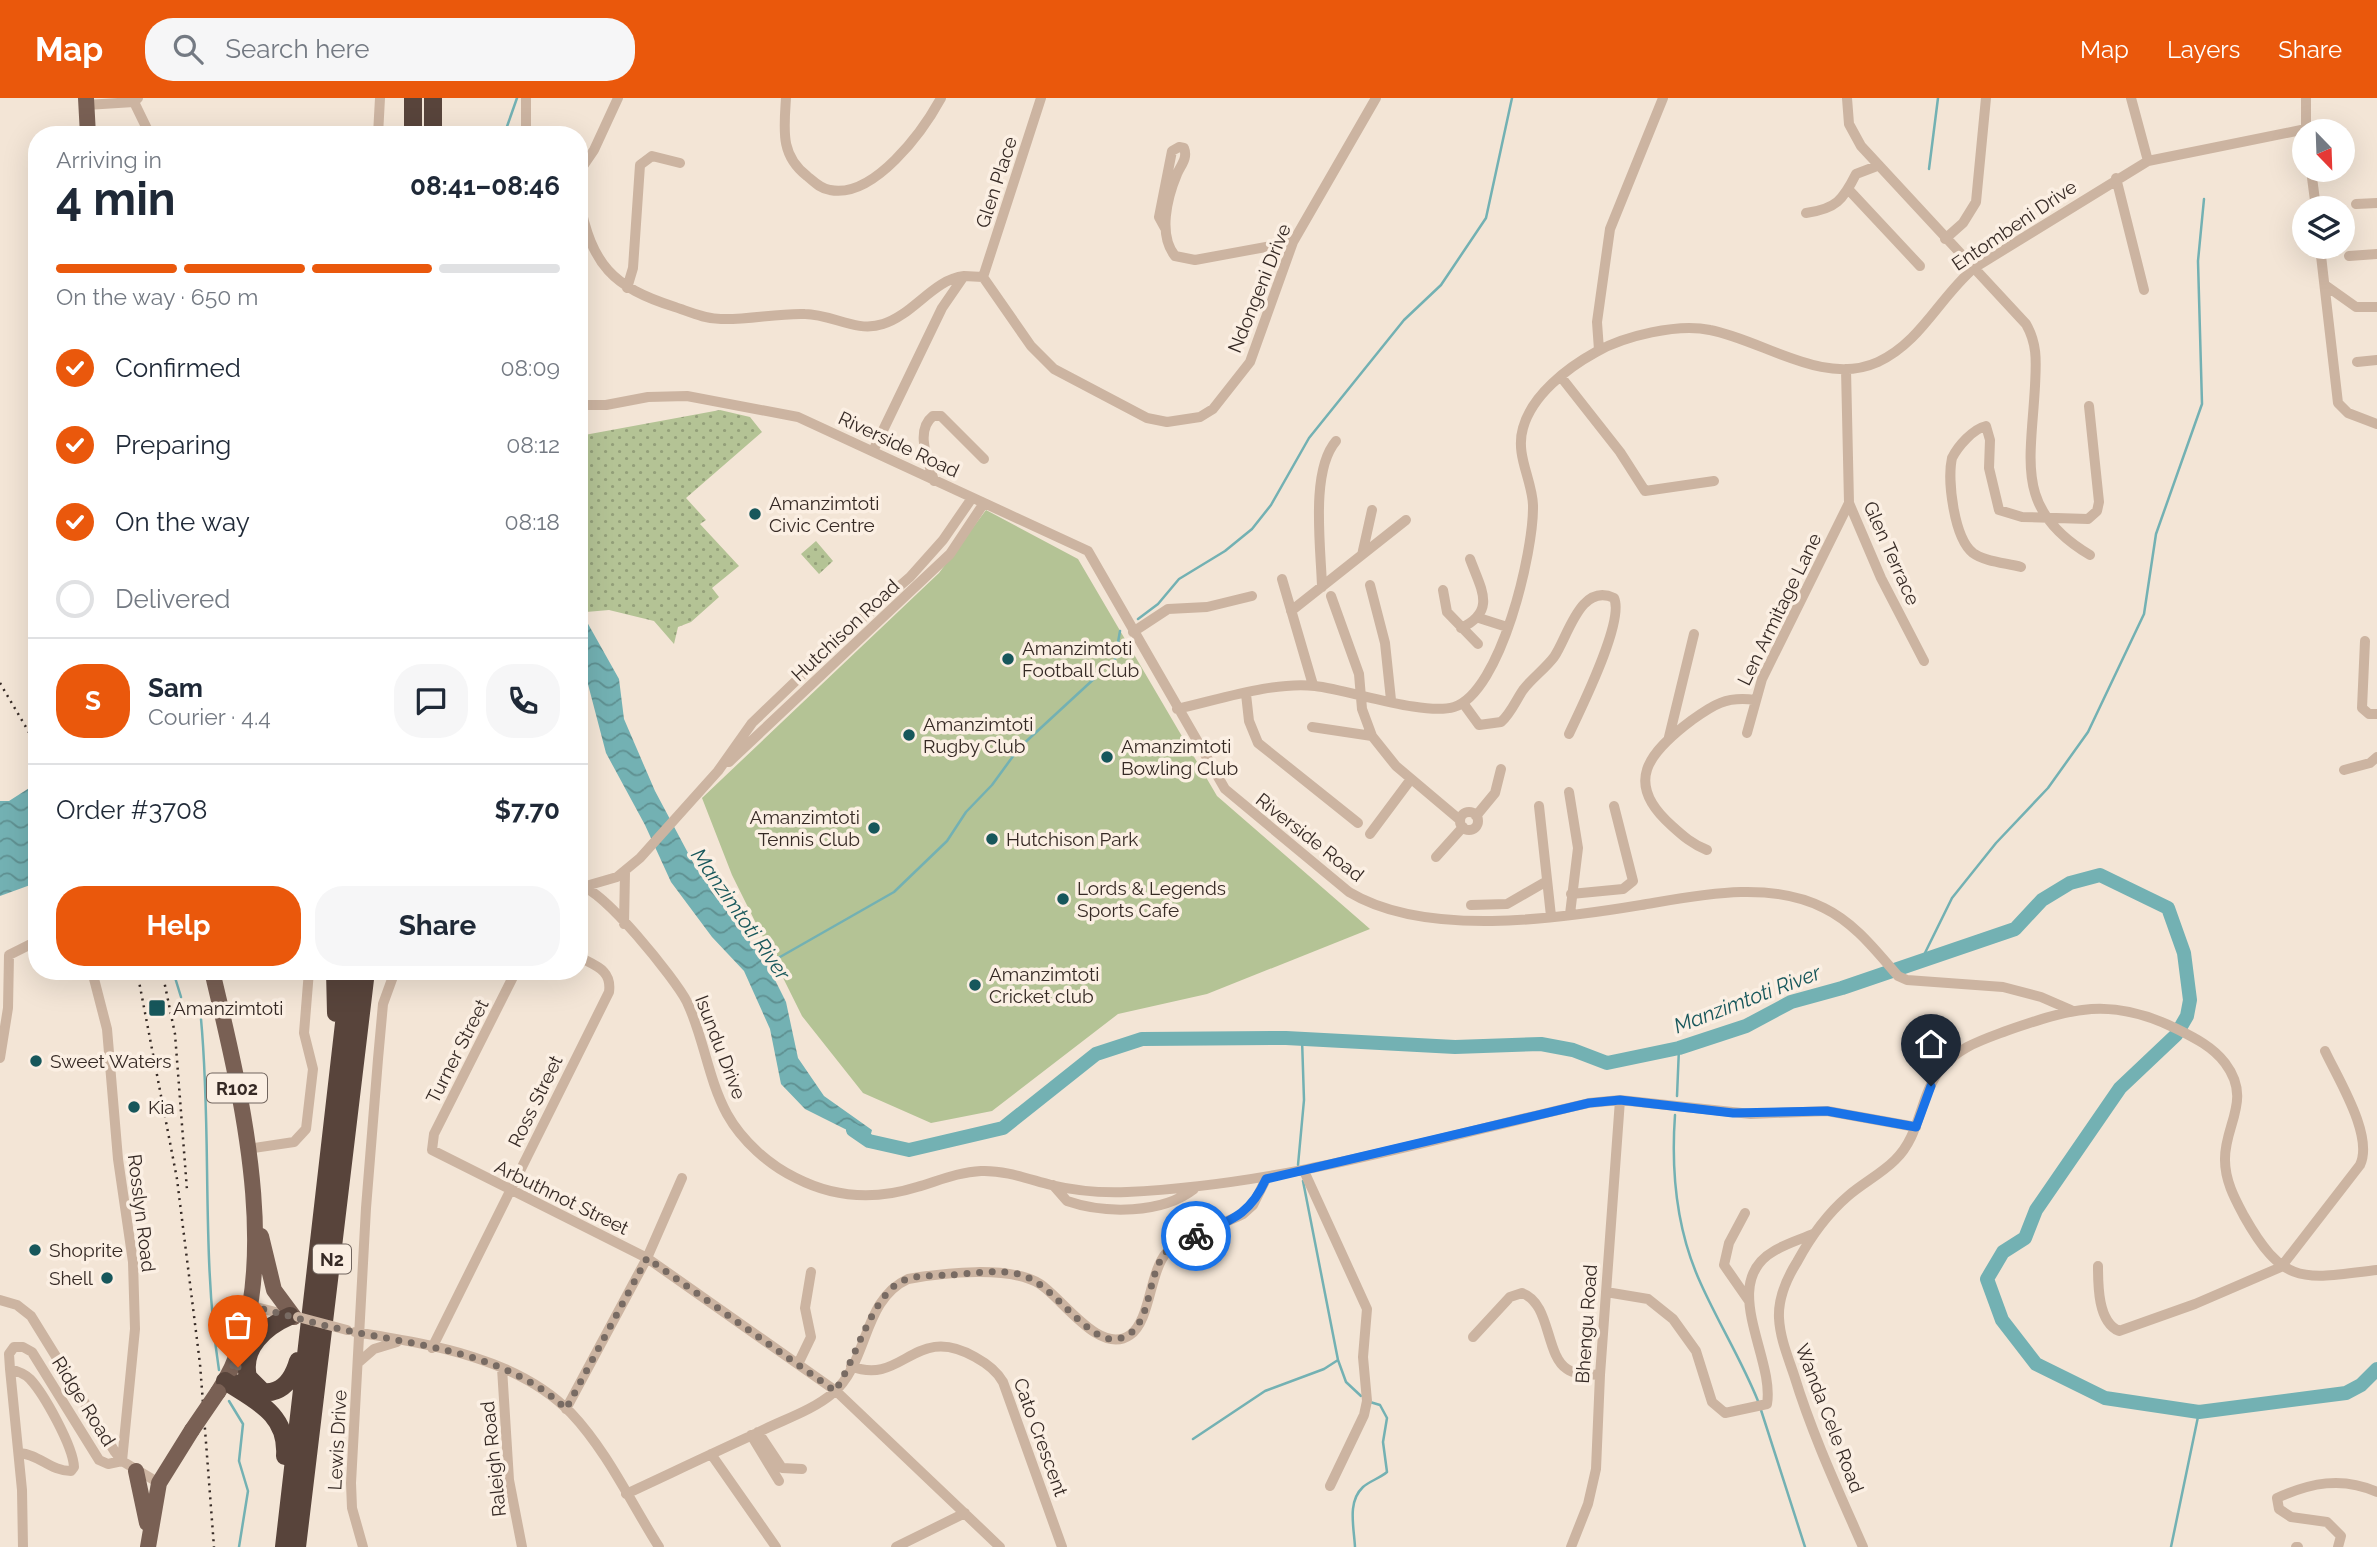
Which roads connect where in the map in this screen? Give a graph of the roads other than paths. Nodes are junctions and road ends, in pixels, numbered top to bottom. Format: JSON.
{"nodes":[{"id":1,"x":380,"y":98,"type":"edge"},
{"id":2,"x":413,"y":98,"type":"edge"},
{"id":3,"x":433,"y":98,"type":"edge"},
{"id":4,"x":526,"y":98,"type":"edge"},
{"id":5,"x":618,"y":98,"type":"edge"},
{"id":6,"x":786,"y":98,"type":"edge"},
{"id":7,"x":941,"y":98,"type":"edge"},
{"id":8,"x":1041,"y":98,"type":"edge"},
{"id":9,"x":1376,"y":98,"type":"edge"},
{"id":10,"x":1663,"y":98,"type":"edge"},
{"id":11,"x":1847,"y":98,"type":"edge"},
{"id":12,"x":1986,"y":98,"type":"edge"},
{"id":13,"x":2132,"y":98,"type":"edge"},
{"id":14,"x":2306,"y":98,"type":"edge"},
{"id":15,"x":136,"y":100,"type":"edge"},
{"id":16,"x":86,"y":102,"type":"edge"},
{"id":17,"x":2306,"y":119,"type":"edge"},
{"id":18,"x":87,"y":126,"type":"edge"},
{"id":19,"x":146,"y":126,"type":"edge"},
{"id":20,"x":379,"y":126,"type":"edge"},
{"id":21,"x":413,"y":126,"type":"edge"},
{"id":22,"x":433,"y":126,"type":"edge"},
{"id":23,"x":526,"y":126,"type":"edge"},
{"id":24,"x":2292,"y":133,"type":"edge"},
{"id":25,"x":588,"y":159,"type":"edge"},
{"id":26,"x":2148,"y":160,"type":"junction"},
{"id":27,"x":680,"y":163,"type":"dead end"},
{"id":28,"x":1877,"y":166,"type":"junction"},
{"id":29,"x":2116,"y":178,"type":"junction"},
{"id":30,"x":1848,"y":190,"type":"junction"},
{"id":31,"x":2377,"y":203,"type":"edge"},
{"id":32,"x":2356,"y":204,"type":"dead end"},
{"id":33,"x":1805,"y":213,"type":"dead end"},
{"id":34,"x":1164,"y":228,"type":"junction"},
{"id":35,"x":588,"y":232,"type":"edge"},
{"id":36,"x":1945,"y":239,"type":"junction"},
{"id":37,"x":1293,"y":242,"type":"junction"},
{"id":38,"x":2377,"y":254,"type":"edge"},
{"id":39,"x":2355,"y":256,"type":"edge"},
{"id":40,"x":2322,"y":259,"type":"edge"},
{"id":41,"x":1920,"y":266,"type":"dead end"},
{"id":42,"x":1974,"y":268,"type":"junction"},
{"id":43,"x":964,"y":276,"type":"junction"},
{"id":44,"x":983,"y":277,"type":"junction"},
{"id":45,"x":2325,"y":285,"type":"junction"},
{"id":46,"x":627,"y":288,"type":"junction"},
{"id":47,"x":2144,"y":290,"type":"dead end"},
{"id":48,"x":2377,"y":307,"type":"edge"},
{"id":49,"x":1599,"y":350,"type":"junction"},
{"id":50,"x":2377,"y":360,"type":"edge"},
{"id":51,"x":2357,"y":362,"type":"dead end"},
{"id":52,"x":1846,"y":369,"type":"junction"},
{"id":53,"x":1561,"y":377,"type":"junction"},
{"id":54,"x":588,"y":405,"type":"edge"},
{"id":55,"x":2089,"y":407,"type":"dead end"},
{"id":56,"x":2377,"y":424,"type":"edge"},
{"id":57,"x":1336,"y":441,"type":"dead end"},
{"id":58,"x":873,"y":451,"type":"junction"},
{"id":59,"x":984,"y":459,"type":"dead end"},
{"id":60,"x":934,"y":481,"type":"junction"},
{"id":61,"x":1714,"y":481,"type":"dead end"},
{"id":62,"x":958,"y":492,"type":"junction"},
{"id":63,"x":972,"y":498,"type":"junction"},
{"id":64,"x":984,"y":503,"type":"junction"},
{"id":65,"x":1849,"y":503,"type":"junction"},
{"id":66,"x":1372,"y":510,"type":"dead end"},
{"id":67,"x":2044,"y":518,"type":"junction"},
{"id":68,"x":1406,"y":520,"type":"dead end"},
{"id":69,"x":956,"y":522,"type":"junction"},
{"id":70,"x":1362,"y":555,"type":"junction"},
{"id":71,"x":2090,"y":555,"type":"dead end"},
{"id":72,"x":1471,"y":559,"type":"dead end"},
{"id":73,"x":2021,"y":567,"type":"dead end"},
{"id":74,"x":1282,"y":579,"type":"dead end"},
{"id":75,"x":1370,"y":585,"type":"dead end"},
{"id":76,"x":1322,"y":587,"type":"junction"},
{"id":77,"x":1443,"y":590,"type":"dead end"},
{"id":78,"x":1252,"y":596,"type":"dead end"},
{"id":79,"x":1331,"y":596,"type":"dead end"},
{"id":80,"x":1292,"y":611,"type":"junction"},
{"id":81,"x":1479,"y":618,"type":"junction"},
{"id":82,"x":1507,"y":627,"type":"junction"},
{"id":83,"x":1461,"y":628,"type":"junction"},
{"id":84,"x":1133,"y":632,"type":"junction"},
{"id":85,"x":1694,"y":634,"type":"dead end"},
{"id":86,"x":2365,"y":641,"type":"dead end"},
{"id":87,"x":1478,"y":644,"type":"dead end"},
{"id":88,"x":1924,"y":661,"type":"dead end"},
{"id":89,"x":1313,"y":685,"type":"junction"},
{"id":90,"x":1246,"y":694,"type":"junction"},
{"id":91,"x":1360,"y":694,"type":"junction"},
{"id":92,"x":1755,"y":700,"type":"junction"},
{"id":93,"x":1391,"y":701,"type":"junction"},
{"id":94,"x":1463,"y":703,"type":"junction"},
{"id":95,"x":1177,"y":709,"type":"junction"},
{"id":96,"x":2377,"y":714,"type":"edge"},
{"id":97,"x":1312,"y":727,"type":"dead end"},
{"id":98,"x":1748,"y":733,"type":"dead end"},
{"id":99,"x":1569,"y":734,"type":"dead end"},
{"id":100,"x":1372,"y":736,"type":"junction"},
{"id":101,"x":1669,"y":737,"type":"junction"},
{"id":102,"x":2377,"y":757,"type":"edge"},
{"id":103,"x":1501,"y":769,"type":"dead end"},
{"id":104,"x":718,"y":771,"type":"junction"},
{"id":105,"x":2344,"y":771,"type":"dead end"},
{"id":106,"x":1411,"y":779,"type":"junction"},
{"id":107,"x":1569,"y":792,"type":"dead end"},
{"id":108,"x":1539,"y":806,"type":"dead end"},
{"id":109,"x":1614,"y":806,"type":"dead end"},
{"id":110,"x":1357,"y":823,"type":"dead end"},
{"id":111,"x":1462,"y":824,"type":"junction"},
{"id":112,"x":1370,"y":834,"type":"dead end"},
{"id":113,"x":1707,"y":850,"type":"dead end"},
{"id":114,"x":1436,"y":857,"type":"dead end"},
{"id":115,"x":625,"y":872,"type":"junction"},
{"id":116,"x":1547,"y":881,"type":"junction"},
{"id":117,"x":588,"y":885,"type":"edge"},
{"id":118,"x":588,"y":891,"type":"edge"},
{"id":119,"x":1571,"y":894,"type":"junction"},
{"id":120,"x":1471,"y":905,"type":"dead end"},
{"id":121,"x":1570,"y":914,"type":"junction"},
{"id":122,"x":1551,"y":916,"type":"junction"},
{"id":123,"x":624,"y":924,"type":"junction"},
{"id":124,"x":28,"y":946,"type":"edge"},
{"id":125,"x":588,"y":962,"type":"edge"},
{"id":126,"x":94,"y":980,"type":"edge"},
{"id":127,"x":214,"y":980,"type":"edge"},
{"id":128,"x":308,"y":980,"type":"edge"},
{"id":129,"x":335,"y":980,"type":"edge"},
{"id":130,"x":349,"y":980,"type":"edge"},
{"id":131,"x":365,"y":980,"type":"edge"},
{"id":132,"x":392,"y":980,"type":"edge"},
{"id":133,"x":511,"y":980,"type":"edge"},
{"id":134,"x":2071,"y":1010,"type":"junction"},
{"id":135,"x":341,"y":1044,"type":"junction"},
{"id":136,"x":2325,"y":1051,"type":"dead end"},
{"id":137,"x":0,"y":1058,"type":"edge"},
{"id":138,"x":1620,"y":1100,"type":"junction"},
{"id":139,"x":1916,"y":1127,"type":"junction"},
{"id":140,"x":431,"y":1147,"type":"joint"},
{"id":141,"x":247,"y":1149,"type":"junction"},
{"id":142,"x":1304,"y":1171,"type":"junction"},
{"id":143,"x":682,"y":1178,"type":"dead end"},
{"id":144,"x":1266,"y":1179,"type":"junction"},
{"id":145,"x":1053,"y":1185,"type":"junction"},
{"id":146,"x":1195,"y":1188,"type":"junction"},
{"id":147,"x":510,"y":1191,"type":"junction"},
{"id":148,"x":254,"y":1206,"type":"junction"},
{"id":149,"x":1745,"y":1213,"type":"dead end"},
{"id":150,"x":1815,"y":1233,"type":"junction"},
{"id":151,"x":647,"y":1258,"type":"junction"},
{"id":152,"x":2098,"y":1266,"type":"dead end"},
{"id":153,"x":2281,"y":1266,"type":"junction"},
{"id":154,"x":2377,"y":1270,"type":"edge"},
{"id":155,"x":811,"y":1272,"type":"dead end"},
{"id":156,"x":1606,"y":1292,"type":"junction"},
{"id":157,"x":0,"y":1300,"type":"edge"},
{"id":158,"x":1749,"y":1301,"type":"junction"},
{"id":159,"x":251,"y":1306,"type":"junction"},
{"id":160,"x":294,"y":1317,"type":"junction"},
{"id":161,"x":360,"y":1332,"type":"junction"},
{"id":162,"x":306,"y":1337,"type":"junction"},
{"id":163,"x":1473,"y":1337,"type":"dead end"},
{"id":164,"x":401,"y":1341,"type":"junction"},
{"id":165,"x":432,"y":1348,"type":"junction"},
{"id":166,"x":247,"y":1356,"type":"junction"},
{"id":167,"x":359,"y":1362,"type":"junction"},
{"id":168,"x":798,"y":1364,"type":"junction"},
{"id":169,"x":851,"y":1366,"type":"junction"},
{"id":170,"x":502,"y":1368,"type":"junction"},
{"id":171,"x":10,"y":1369,"type":"junction"},
{"id":172,"x":1600,"y":1375,"type":"junction"},
{"id":173,"x":226,"y":1379,"type":"junction"},
{"id":174,"x":265,"y":1391,"type":"junction"},
{"id":175,"x":835,"y":1391,"type":"junction"},
{"id":176,"x":566,"y":1409,"type":"junction"},
{"id":177,"x":101,"y":1433,"type":"junction"},
{"id":178,"x":124,"y":1433,"type":"junction"},
{"id":179,"x":754,"y":1434,"type":"junction"},
{"id":180,"x":19,"y":1453,"type":"junction"},
{"id":181,"x":711,"y":1454,"type":"junction"},
{"id":182,"x":122,"y":1461,"type":"junction"},
{"id":183,"x":802,"y":1469,"type":"dead end"},
{"id":184,"x":136,"y":1471,"type":"junction"},
{"id":185,"x":779,"y":1481,"type":"dead end"},
{"id":186,"x":159,"y":1483,"type":"junction"},
{"id":187,"x":1330,"y":1486,"type":"dead end"},
{"id":188,"x":2377,"y":1492,"type":"edge"},
{"id":189,"x":625,"y":1494,"type":"junction"},
{"id":190,"x":965,"y":1514,"type":"junction"},
{"id":191,"x":148,"y":1542,"type":"edge"},
{"id":192,"x":23,"y":1547,"type":"edge"},
{"id":193,"x":282,"y":1547,"type":"edge"},
{"id":194,"x":300,"y":1547,"type":"edge"},
{"id":195,"x":363,"y":1547,"type":"edge"},
{"id":196,"x":522,"y":1547,"type":"edge"},
{"id":197,"x":659,"y":1547,"type":"edge"},
{"id":198,"x":776,"y":1547,"type":"edge"},
{"id":199,"x":896,"y":1547,"type":"edge"},
{"id":200,"x":1000,"y":1547,"type":"edge"},
{"id":201,"x":1062,"y":1547,"type":"edge"},
{"id":202,"x":1571,"y":1547,"type":"edge"},
{"id":203,"x":1863,"y":1547,"type":"edge"},
{"id":204,"x":2338,"y":1547,"type":"edge"}],
"edges":[{"from":1,"to":20,"type":"street"},
{"from":2,"to":21,"type":"highway"},
{"from":3,"to":22,"type":"highway"},
{"from":4,"to":23,"type":"street"},
{"from":5,"to":25,"type":"street"},
{"from":6,"to":7,"type":"street"},
{"from":8,"to":44,"type":"street","name":"Glen Place"},
{"from":9,"to":37,"type":"street","name":"Ndongeni Drive"},
{"from":10,"to":49,"type":"street"},
{"from":11,"to":28,"type":"street"},
{"from":12,"to":36,"type":"street"},
{"from":13,"to":26,"type":"street"},
{"from":14,"to":17,"type":"street","name":"Entombeni Drive"},
{"from":15,"to":16,"type":"street"},
{"from":15,"to":19,"type":"street"},
{"from":16,"to":18,"type":"main road"},
{"from":24,"to":26,"type":"street","name":"Entombeni Drive"},
{"from":26,"to":29,"type":"street","name":"Entombeni Drive"},
{"from":27,"to":46,"type":"street"},
{"from":28,"to":30,"type":"street"},
{"from":28,"to":36,"type":"street"},
{"from":29,"to":42,"type":"street","name":"Entombeni Drive"},
{"from":29,"to":47,"type":"street"},
{"from":30,"to":33,"type":"street"},
{"from":30,"to":41,"type":"street"},
{"from":31,"to":32,"type":"street"},
{"from":34,"to":34,"type":"street"},
{"from":34,"to":37,"type":"street"},
{"from":35,"to":46,"type":"street"},
{"from":36,"to":42,"type":"street"},
{"from":37,"to":44,"type":"street","name":"Ndongeni Drive"},
{"from":38,"to":39,"type":"street"},
{"from":40,"to":45,"type":"street"},
{"from":42,"to":52,"type":"street","name":"Entombeni Drive"},
{"from":42,"to":67,"type":"street"},
{"from":43,"to":44,"type":"street"},
{"from":43,"to":46,"type":"street"},
{"from":43,"to":58,"type":"street"},
{"from":45,"to":48,"type":"street"},
{"from":45,"to":56,"type":"street"},
{"from":49,"to":52,"type":"street","name":"Entombeni Drive"},
{"from":49,"to":53,"type":"street","name":"Entombeni Drive"},
{"from":50,"to":51,"type":"street"},
{"from":52,"to":65,"type":"street","name":"Glen Terrace"},
{"from":53,"to":61,"type":"street"},
{"from":53,"to":82,"type":"street","name":"Entombeni Drive"},
{"from":54,"to":58,"type":"street","name":"Riverside Road"},
{"from":55,"to":67,"type":"street"},
{"from":57,"to":76,"type":"street"},
{"from":58,"to":60,"type":"street","name":"Riverside Road"},
{"from":59,"to":60,"type":"street"},
{"from":60,"to":62,"type":"street","name":"Riverside Road"},
{"from":62,"to":63,"type":"street","name":"Riverside Road"},
{"from":62,"to":69,"type":"street"},
{"from":63,"to":64,"type":"street","name":"Riverside Road"},
{"from":63,"to":69,"type":"street","name":"Hutchison Road"},
{"from":64,"to":84,"type":"street","name":"Riverside Road"},
{"from":64,"to":104,"type":"street","name":"Hutchison Road"},
{"from":65,"to":88,"type":"street","name":"Glen Terrace"},
{"from":65,"to":92,"type":"street","name":"Len Armitage Lane"},
{"from":66,"to":70,"type":"street"},
{"from":67,"to":71,"type":"street"},
{"from":67,"to":73,"type":"street"},
{"from":68,"to":70,"type":"street"},
{"from":69,"to":104,"type":"street","name":"Hutchison Road"},
{"from":70,"to":76,"type":"street"},
{"from":72,"to":81,"type":"street"},
{"from":74,"to":80,"type":"street"},
{"from":75,"to":93,"type":"street"},
{"from":76,"to":80,"type":"street"},
{"from":77,"to":83,"type":"street"},
{"from":78,"to":84,"type":"street"},
{"from":79,"to":91,"type":"street"},
{"from":80,"to":89,"type":"street"},
{"from":81,"to":82,"type":"street"},
{"from":81,"to":83,"type":"street"},
{"from":82,"to":94,"type":"street","name":"Entombeni Drive"},
{"from":83,"to":87,"type":"street"},
{"from":84,"to":95,"type":"street","name":"Riverside Road"},
{"from":85,"to":101,"type":"street"},
{"from":86,"to":96,"type":"street"},
{"from":89,"to":90,"type":"street"},
{"from":89,"to":91,"type":"street"},
{"from":90,"to":95,"type":"street"},
{"from":90,"to":110,"type":"street"},
{"from":91,"to":93,"type":"street"},
{"from":91,"to":100,"type":"street"},
{"from":92,"to":98,"type":"street","name":"Len Armitage Lane"},
{"from":92,"to":101,"type":"street"},
{"from":93,"to":94,"type":"street"},
{"from":94,"to":99,"type":"street"},
{"from":95,"to":122,"type":"street","name":"Riverside Road"},
{"from":97,"to":100,"type":"street"},
{"from":100,"to":106,"type":"street"},
{"from":101,"to":113,"type":"street"},
{"from":102,"to":105,"type":"street"},
{"from":103,"to":111,"type":"street"},
{"from":104,"to":115,"type":"street","name":"Hutchison Road"},
{"from":106,"to":111,"type":"street"},
{"from":106,"to":112,"type":"street"},
{"from":107,"to":119,"type":"street"},
{"from":108,"to":116,"type":"street"},
{"from":109,"to":119,"type":"street"},
{"from":111,"to":114,"type":"street"},
{"from":115,"to":117,"type":"street","name":"Hutchison Road"},
{"from":115,"to":123,"type":"street"},
{"from":116,"to":120,"type":"street"},
{"from":116,"to":122,"type":"street"},
{"from":118,"to":123,"type":"street","name":"Isundu Drive"},
{"from":119,"to":121,"type":"street"},
{"from":121,"to":122,"type":"street","name":"Riverside Road"},
{"from":121,"to":134,"type":"street","name":"Riverside Road"},
{"from":123,"to":145,"type":"street","name":"Isundu Drive"},
{"from":124,"to":137,"type":"street"},
{"from":125,"to":147,"type":"street","name":"Ross Street"},
{"from":126,"to":178,"type":"street","name":"Rosslyn Road"},
{"from":127,"to":141,"type":"main road","number":"R102"},
{"from":128,"to":141,"type":"street"},
{"from":129,"to":135,"type":"highway"},
{"from":130,"to":135,"type":"highway","number":"N2"},
{"from":131,"to":194,"type":"highway","number":"N2"},
{"from":132,"to":161,"type":"street"},
{"from":133,"to":140,"type":"street","name":"Turner Street"},
{"from":134,"to":139,"type":"street","name":"Wanda Cele Road"},
{"from":134,"to":153,"type":"street","name":"Wanda Cele Road"},
{"from":135,"to":162,"type":"highway","number":"N2"},
{"from":136,"to":153,"type":"street"},
{"from":138,"to":139,"type":"street","name":"Isundu Drive"},
{"from":138,"to":142,"type":"street","name":"Isundu Drive"},
{"from":138,"to":156,"type":"street","name":"Bhengu Road"},
{"from":139,"to":150,"type":"street","name":"Wanda Cele Road"},
{"from":140,"to":147,"type":"street","name":"Arbuthnot Street"},
{"from":141,"to":148,"type":"main road","number":"R102"},
{"from":142,"to":144,"type":"street","name":"Isundu Drive"},
{"from":142,"to":187,"type":"street"},
{"from":143,"to":151,"type":"street"},
{"from":144,"to":146,"type":"street","name":"Isundu Drive"},
{"from":144,"to":169,"type":"street"},
{"from":145,"to":146,"type":"street","name":"Isundu Drive"},
{"from":145,"to":146,"type":"street","name":"Isundu Drive"},
{"from":147,"to":151,"type":"street","name":"Arbuthnot Street"},
{"from":147,"to":165,"type":"street","name":"Ross Street"},
{"from":148,"to":159,"type":"main road","number":"R102"},
{"from":148,"to":160,"type":"main road"},
{"from":149,"to":158,"type":"street"},
{"from":150,"to":158,"type":"street"},
{"from":150,"to":203,"type":"street","name":"Wanda Cele Road"},
{"from":151,"to":168,"type":"street","name":"Arbuthnot Street"},
{"from":151,"to":176,"type":"street"},
{"from":152,"to":153,"type":"street"},
{"from":153,"to":154,"type":"street"},
{"from":155,"to":168,"type":"street"},
{"from":156,"to":158,"type":"street"},
{"from":156,"to":172,"type":"street","name":"Bhengu Road"},
{"from":157,"to":177,"type":"street"},
{"from":159,"to":160,"type":"street"},
{"from":159,"to":173,"type":"main road","number":"R102"},
{"from":160,"to":161,"type":"street","bridge":true},
{"from":160,"to":166,"type":"highway"},
{"from":161,"to":164,"type":"street"},
{"from":161,"to":167,"type":"street","name":"Lewis Drive"},
{"from":162,"to":174,"type":"highway"},
{"from":162,"to":193,"type":"highway","number":"N2"},
{"from":163,"to":172,"type":"street"},
{"from":164,"to":165,"type":"street"},
{"from":164,"to":167,"type":"street"},
{"from":165,"to":170,"type":"street"},
{"from":166,"to":173,"type":"highway"},
{"from":166,"to":174,"type":"highway"},
{"from":167,"to":195,"type":"street","name":"Lewis Drive"},
{"from":168,"to":175,"type":"street","name":"Arbuthnot Street"},
{"from":169,"to":175,"type":"street"},
{"from":169,"to":201,"type":"street","name":"Cato Crescent"},
{"from":170,"to":176,"type":"street"},
{"from":170,"to":196,"type":"street","name":"Raleigh Road"},
{"from":171,"to":180,"type":"street"},
{"from":171,"to":180,"type":"street"},
{"from":171,"to":182,"type":"street","name":"Ridge Road"},
{"from":172,"to":202,"type":"street","name":"Bhengu Road"},
{"from":173,"to":174,"type":"highway"},
{"from":173,"to":186,"type":"main road","number":"R102","bridge":true},
{"from":173,"to":193,"type":"highway"},
{"from":175,"to":179,"type":"street"},
{"from":175,"to":190,"type":"street","name":"Arbuthnot Street"},
{"from":176,"to":189,"type":"street"},
{"from":177,"to":178,"type":"street"},
{"from":177,"to":182,"type":"street"},
{"from":178,"to":182,"type":"street","name":"Rosslyn Road"},
{"from":179,"to":181,"type":"street"},
{"from":179,"to":183,"type":"street"},
{"from":179,"to":185,"type":"street"},
{"from":180,"to":192,"type":"street"},
{"from":181,"to":189,"type":"street"},
{"from":181,"to":198,"type":"street"},
{"from":182,"to":184,"type":"street"},
{"from":184,"to":186,"type":"street"},
{"from":184,"to":191,"type":"main road"},
{"from":186,"to":191,"type":"main road","number":"R102"},
{"from":188,"to":204,"type":"street"},
{"from":189,"to":197,"type":"street"},
{"from":190,"to":199,"type":"street"},
{"from":190,"to":200,"type":"street","name":"Arbuthnot Street"}]}
